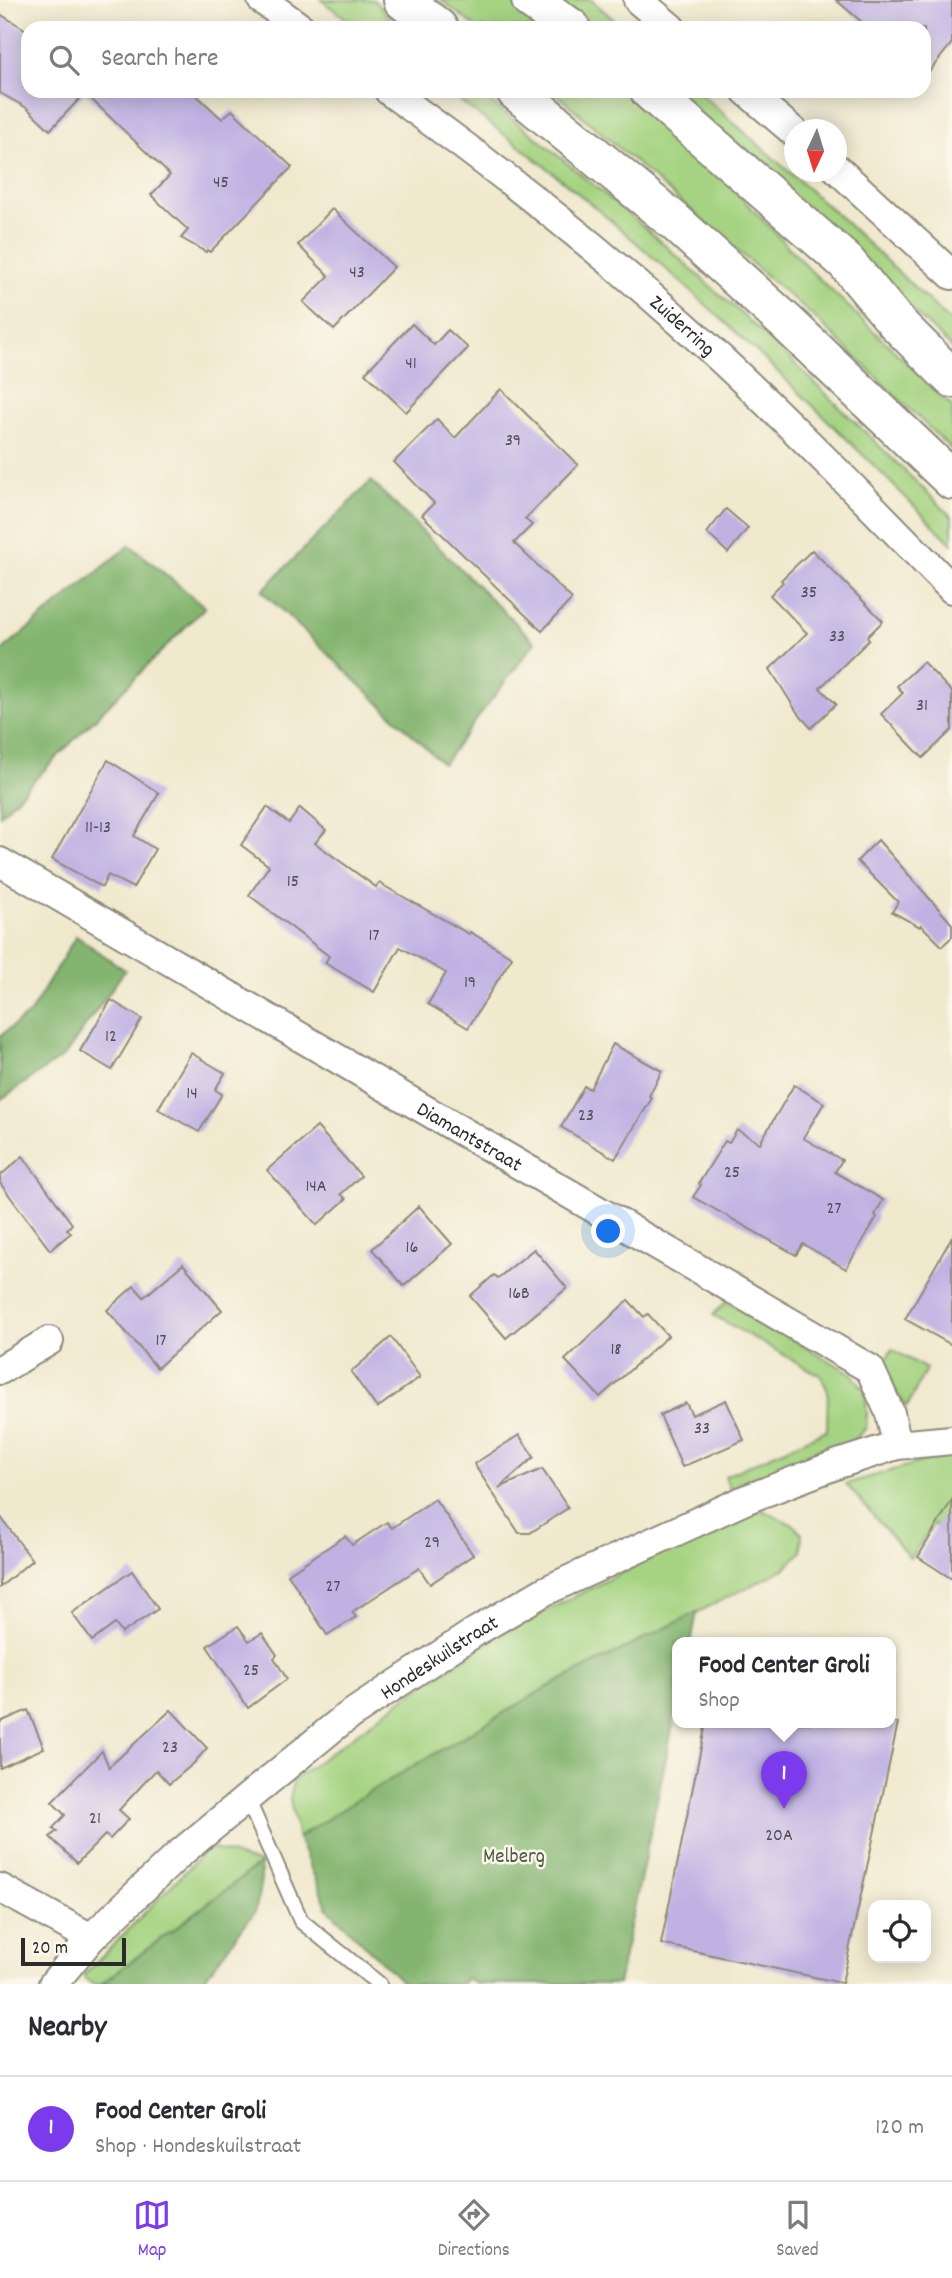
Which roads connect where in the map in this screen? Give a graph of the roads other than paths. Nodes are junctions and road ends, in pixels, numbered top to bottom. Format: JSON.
{"nodes":[{"id":1,"x":404,"y":0,"type":"edge"},
{"id":2,"x":531,"y":0,"type":"edge"},
{"id":3,"x":638,"y":0,"type":"edge"},
{"id":4,"x":265,"y":1,"type":"edge"},
{"id":5,"x":292,"y":21,"type":"edge"},
{"id":6,"x":430,"y":21,"type":"edge"},
{"id":7,"x":561,"y":21,"type":"edge"},
{"id":8,"x":663,"y":21,"type":"edge"},
{"id":9,"x":398,"y":98,"type":"edge"},
{"id":10,"x":525,"y":98,"type":"edge"},
{"id":11,"x":658,"y":98,"type":"edge"},
{"id":12,"x":754,"y":98,"type":"edge"},
{"id":13,"x":784,"y":123,"type":"edge"},
{"id":14,"x":847,"y":178,"type":"edge"},
{"id":15,"x":952,"y":275,"type":"edge"},
{"id":16,"x":952,"y":378,"type":"edge"},
{"id":17,"x":952,"y":480,"type":"edge"},
{"id":18,"x":952,"y":589,"type":"edge"},
{"id":19,"x":0,"y":862,"type":"edge"},
{"id":20,"x":49,"y":1341,"type":"dead end"},
{"id":21,"x":0,"y":1370,"type":"edge"},
{"id":22,"x":952,"y":1440,"type":"edge"},
{"id":23,"x":897,"y":1445,"type":"junction"},
{"id":24,"x":247,"y":1798,"type":"junction"},
{"id":25,"x":0,"y":1888,"type":"edge"},
{"id":26,"x":91,"y":1938,"type":"junction"},
{"id":27,"x":53,"y":1984,"type":"edge"},
{"id":28,"x":379,"y":1984,"type":"edge"}],
"edges":[{"from":1,"to":6,"type":"main road"},
{"from":2,"to":7,"type":"main road"},
{"from":3,"to":8,"type":"street"},
{"from":4,"to":5,"type":"street"},
{"from":9,"to":18,"type":"street","name":"Zuiderring"},
{"from":10,"to":17,"type":"main road"},
{"from":11,"to":16,"type":"main road"},
{"from":12,"to":13,"type":"street"},
{"from":14,"to":15,"type":"street"},
{"from":19,"to":23,"type":"street","name":"Diamantstraat"},
{"from":20,"to":21,"type":"street"},
{"from":22,"to":23,"type":"street","name":"Hondeskuilstraat"},
{"from":23,"to":24,"type":"street","name":"Hondeskuilstraat"},
{"from":24,"to":26,"type":"street","name":"Hondeskuilstraat"},
{"from":24,"to":28,"type":"lane"},
{"from":25,"to":26,"type":"street"},
{"from":26,"to":27,"type":"street","name":"Hondeskuilstraat"}]}
